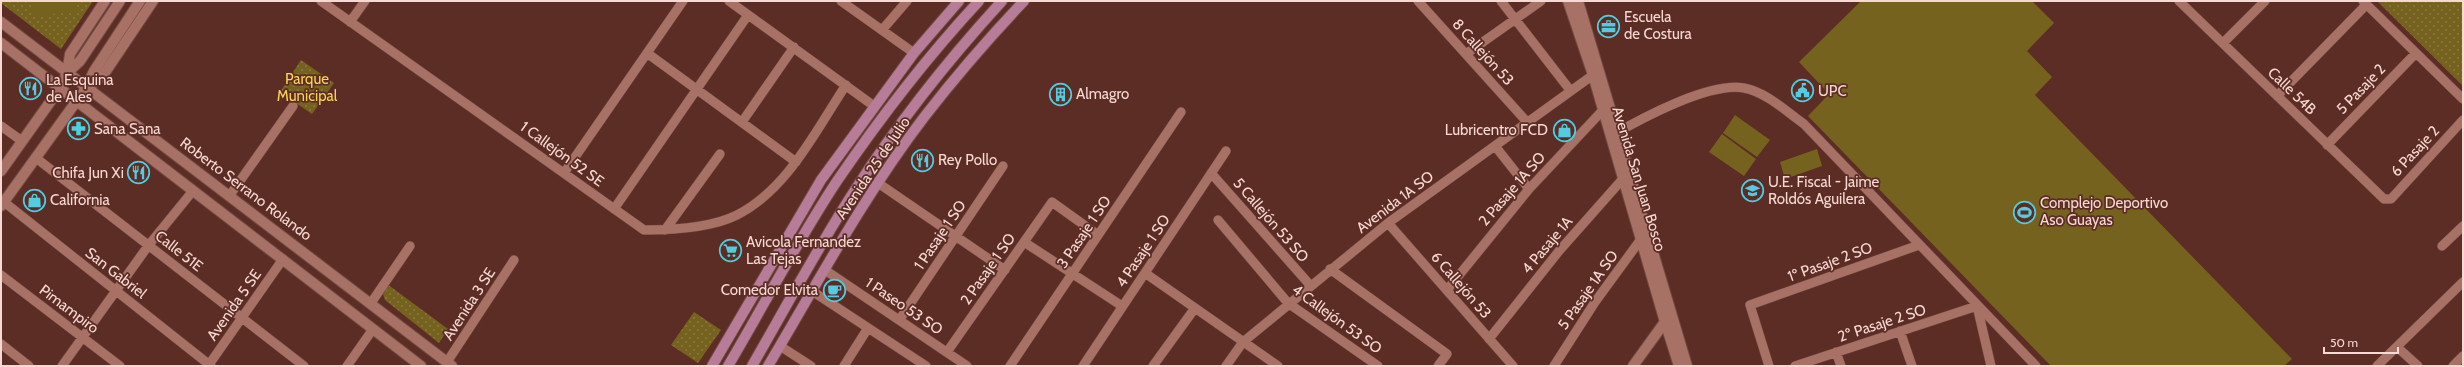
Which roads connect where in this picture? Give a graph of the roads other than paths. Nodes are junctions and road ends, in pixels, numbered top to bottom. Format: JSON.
{"nodes":[{"id":1,"x":105,"y":1,"type":"edge"},
{"id":2,"x":120,"y":1,"type":"edge"},
{"id":3,"x":140,"y":1,"type":"edge"},
{"id":4,"x":153,"y":1,"type":"edge"},
{"id":5,"x":321,"y":1,"type":"edge"},
{"id":6,"x":365,"y":1,"type":"edge"},
{"id":7,"x":683,"y":1,"type":"edge"},
{"id":8,"x":729,"y":1,"type":"edge"},
{"id":9,"x":841,"y":1,"type":"edge"},
{"id":10,"x":907,"y":1,"type":"edge"},
{"id":11,"x":960,"y":1,"type":"edge"},
{"id":12,"x":979,"y":1,"type":"edge"},
{"id":13,"x":1002,"y":1,"type":"edge"},
{"id":14,"x":1024,"y":1,"type":"edge"},
{"id":15,"x":1418,"y":1,"type":"edge"},
{"id":16,"x":1501,"y":1,"type":"edge"},
{"id":17,"x":1541,"y":1,"type":"edge"},
{"id":18,"x":2179,"y":1,"type":"edge"},
{"id":19,"x":2265,"y":1,"type":"edge"},
{"id":20,"x":2364,"y":3,"type":"edge"},
{"id":21,"x":1574,"y":5,"type":"edge"},
{"id":22,"x":748,"y":15,"type":"junction"},
{"id":23,"x":1515,"y":18,"type":"junction"},
{"id":24,"x":1,"y":22,"type":"edge"},
{"id":25,"x":350,"y":22,"type":"junction"},
{"id":26,"x":882,"y":30,"type":"junction"},
{"id":27,"x":943,"y":40,"type":"junction"},
{"id":28,"x":1,"y":43,"type":"edge"},
{"id":29,"x":2223,"y":43,"type":"junction"},
{"id":30,"x":794,"y":47,"type":"junction"},
{"id":31,"x":647,"y":53,"type":"junction"},
{"id":32,"x":914,"y":53,"type":"junction"},
{"id":33,"x":2416,"y":53,"type":"junction"},
{"id":34,"x":1466,"y":54,"type":"junction"},
{"id":35,"x":68,"y":73,"type":"junction"},
{"id":36,"x":1593,"y":75,"type":"junction"},
{"id":37,"x":846,"y":85,"type":"junction"},
{"id":38,"x":60,"y":88,"type":"junction"},
{"id":39,"x":86,"y":88,"type":"junction"},
{"id":40,"x":696,"y":89,"type":"junction"},
{"id":41,"x":1570,"y":90,"type":"junction"},
{"id":42,"x":2277,"y":96,"type":"junction"},
{"id":43,"x":2463,"y":99,"type":"edge"},
{"id":44,"x":77,"y":101,"type":"junction"},
{"id":45,"x":293,"y":106,"type":"dead end"},
{"id":46,"x":874,"y":106,"type":"junction"},
{"id":47,"x":1603,"y":110,"type":"junction"},
{"id":48,"x":1181,"y":112,"type":"dead end"},
{"id":49,"x":2463,"y":120,"type":"edge"},
{"id":50,"x":742,"y":122,"type":"junction"},
{"id":51,"x":1527,"y":122,"type":"junction"},
{"id":52,"x":1,"y":126,"type":"edge"},
{"id":53,"x":1615,"y":134,"type":"junction"},
{"id":54,"x":22,"y":141,"type":"junction"},
{"id":55,"x":2327,"y":145,"type":"junction"},
{"id":56,"x":1495,"y":146,"type":"junction"},
{"id":57,"x":1226,"y":151,"type":"dead end"},
{"id":58,"x":720,"y":154,"type":"dead end"},
{"id":59,"x":36,"y":158,"type":"junction"},
{"id":60,"x":796,"y":162,"type":"junction"},
{"id":61,"x":1003,"y":166,"type":"dead end"},
{"id":62,"x":1,"y":171,"type":"edge"},
{"id":63,"x":1630,"y":171,"type":"junction"},
{"id":64,"x":564,"y":173,"type":"junction"},
{"id":65,"x":1211,"y":173,"type":"junction"},
{"id":66,"x":1622,"y":178,"type":"junction"},
{"id":67,"x":878,"y":183,"type":"junction"},
{"id":68,"x":1530,"y":190,"type":"junction"},
{"id":69,"x":192,"y":192,"type":"junction"},
{"id":70,"x":230,"y":195,"type":"junction"},
{"id":71,"x":2387,"y":199,"type":"joint"},
{"id":72,"x":3,"y":204,"type":"edge"},
{"id":73,"x":614,"y":209,"type":"junction"},
{"id":74,"x":1218,"y":220,"type":"dead end"},
{"id":75,"x":1388,"y":223,"type":"junction"},
{"id":76,"x":2463,"y":226,"type":"edge"},
{"id":77,"x":665,"y":230,"type":"junction"},
{"id":78,"x":1098,"y":235,"type":"junction"},
{"id":79,"x":1645,"y":235,"type":"junction"},
{"id":80,"x":955,"y":236,"type":"junction"},
{"id":81,"x":1024,"y":242,"type":"junction"},
{"id":82,"x":1920,"y":245,"type":"junction"},
{"id":83,"x":148,"y":246,"type":"junction"},
{"id":84,"x":410,"y":246,"type":"dead end"},
{"id":85,"x":2442,"y":246,"type":"dead end"},
{"id":86,"x":282,"y":259,"type":"junction"},
{"id":87,"x":514,"y":260,"type":"dead end"},
{"id":88,"x":1330,"y":269,"type":"junction"},
{"id":89,"x":825,"y":270,"type":"junction"},
{"id":90,"x":1005,"y":270,"type":"junction"},
{"id":91,"x":1145,"y":273,"type":"junction"},
{"id":92,"x":1,"y":274,"type":"edge"},
{"id":93,"x":1073,"y":274,"type":"junction"},
{"id":94,"x":2463,"y":282,"type":"edge"},
{"id":95,"x":1310,"y":285,"type":"junction"},
{"id":96,"x":1447,"y":290,"type":"junction"},
{"id":97,"x":116,"y":291,"type":"junction"},
{"id":98,"x":812,"y":291,"type":"junction"},
{"id":99,"x":371,"y":303,"type":"junction"},
{"id":100,"x":1288,"y":303,"type":"junction"},
{"id":101,"x":1122,"y":306,"type":"junction"},
{"id":102,"x":1977,"y":306,"type":"junction"},
{"id":103,"x":1195,"y":308,"type":"junction"},
{"id":104,"x":1672,"y":314,"type":"junction"},
{"id":105,"x":242,"y":318,"type":"junction"},
{"id":106,"x":900,"y":319,"type":"junction"},
{"id":107,"x":1665,"y":322,"type":"junction"},
{"id":108,"x":868,"y":328,"type":"junction"},
{"id":109,"x":373,"y":329,"type":"junction"},
{"id":110,"x":1900,"y":332,"type":"junction"},
{"id":111,"x":82,"y":336,"type":"junction"},
{"id":112,"x":1489,"y":339,"type":"junction"},
{"id":113,"x":1243,"y":342,"type":"junction"},
{"id":114,"x":1,"y":344,"type":"edge"},
{"id":115,"x":780,"y":346,"type":"junction"},
{"id":116,"x":2397,"y":347,"type":"junction"},
{"id":117,"x":947,"y":352,"type":"junction"},
{"id":118,"x":1836,"y":352,"type":"junction"},
{"id":119,"x":2463,"y":356,"type":"edge"},
{"id":120,"x":450,"y":364,"type":"edge"},
{"id":121,"x":209,"y":365,"type":"edge"},
{"id":122,"x":29,"y":366,"type":"edge"},
{"id":123,"x":62,"y":366,"type":"edge"},
{"id":124,"x":120,"y":366,"type":"edge"},
{"id":125,"x":304,"y":366,"type":"edge"},
{"id":126,"x":347,"y":366,"type":"edge"},
{"id":127,"x":421,"y":366,"type":"edge"},
{"id":128,"x":712,"y":366,"type":"edge"},
{"id":129,"x":728,"y":366,"type":"edge"},
{"id":130,"x":752,"y":366,"type":"edge"},
{"id":131,"x":768,"y":366,"type":"edge"},
{"id":132,"x":811,"y":366,"type":"edge"},
{"id":133,"x":844,"y":366,"type":"edge"},
{"id":134,"x":926,"y":366,"type":"edge"},
{"id":135,"x":968,"y":366,"type":"edge"},
{"id":136,"x":1010,"y":366,"type":"edge"},
{"id":137,"x":1083,"y":366,"type":"edge"},
{"id":138,"x":1153,"y":366,"type":"edge"},
{"id":139,"x":1226,"y":366,"type":"edge"},
{"id":140,"x":1278,"y":366,"type":"edge"},
{"id":141,"x":1378,"y":366,"type":"edge"},
{"id":142,"x":1438,"y":366,"type":"edge"},
{"id":143,"x":1513,"y":366,"type":"edge"},
{"id":144,"x":1554,"y":366,"type":"edge"},
{"id":145,"x":1633,"y":366,"type":"edge"},
{"id":146,"x":1680,"y":366,"type":"edge"},
{"id":147,"x":1687,"y":366,"type":"edge"},
{"id":148,"x":1769,"y":366,"type":"edge"},
{"id":149,"x":1795,"y":366,"type":"edge"},
{"id":150,"x":1841,"y":366,"type":"edge"},
{"id":151,"x":1912,"y":366,"type":"edge"},
{"id":152,"x":1991,"y":366,"type":"edge"},
{"id":153,"x":2036,"y":366,"type":"edge"},
{"id":154,"x":2377,"y":366,"type":"edge"},
{"id":155,"x":2418,"y":366,"type":"edge"},
{"id":156,"x":2453,"y":366,"type":"edge"}],
"edges":[{"from":1,"to":35,"type":"main road"},
{"from":2,"to":35,"type":"main road"},
{"from":3,"to":39,"type":"main road"},
{"from":4,"to":39,"type":"main road"},
{"from":5,"to":25,"type":"street","name":"1 Callejón 52 SE"},
{"from":6,"to":25,"type":"street"},
{"from":7,"to":31,"type":"street"},
{"from":8,"to":22,"type":"street"},
{"from":9,"to":26,"type":"street"},
{"from":10,"to":26,"type":"street"},
{"from":11,"to":27,"type":"main road"},
{"from":11,"to":32,"type":"main road"},
{"from":12,"to":27,"type":"main road","name":"Avenida 25 de Julio"},
{"from":13,"to":130,"type":"main road","name":"Avenida 25 de Julio"},
{"from":14,"to":67,"type":"main road","name":"Avenida 25 de Julio"},
{"from":15,"to":34,"type":"street","name":"8 Callejón 53"},
{"from":16,"to":23,"type":"street"},
{"from":17,"to":23,"type":"street"},
{"from":18,"to":29,"type":"street","name":"Calle 54B"},
{"from":19,"to":29,"type":"street"},
{"from":20,"to":33,"type":"street"},
{"from":20,"to":42,"type":"street"},
{"from":21,"to":36,"type":"main road","name":"Avenida San Juan Bosco"},
{"from":21,"to":53,"type":"main road","name":"Avenida San Juan Bosco"},
{"from":22,"to":30,"type":"street"},
{"from":22,"to":40,"type":"street"},
{"from":23,"to":34,"type":"street"},
{"from":23,"to":41,"type":"street"},
{"from":24,"to":35,"type":"main road","name":"Roberto Serrano Rolando"},
{"from":25,"to":64,"type":"street","name":"1 Callejón 52 SE"},
{"from":26,"to":32,"type":"street"},
{"from":27,"to":129,"type":"main road","name":"Avenida 25 de Julio"},
{"from":28,"to":38,"type":"main road"},
{"from":29,"to":42,"type":"street","name":"Calle 54B"},
{"from":30,"to":37,"type":"street"},
{"from":30,"to":50,"type":"street"},
{"from":31,"to":40,"type":"street"},
{"from":31,"to":64,"type":"street"},
{"from":32,"to":46,"type":"main road"},
{"from":33,"to":43,"type":"street"},
{"from":33,"to":55,"type":"street","name":"5 Pasaje 2"},
{"from":34,"to":51,"type":"street","name":"8 Callejón 53"},
{"from":35,"to":38,"type":"main road"},
{"from":35,"to":39,"type":"main road","name":"Roberto Serrano Rolando"},
{"from":36,"to":41,"type":"street","name":"Avenida 1A SO"},
{"from":36,"to":47,"type":"main road","name":"Avenida San Juan Bosco"},
{"from":37,"to":46,"type":"street"},
{"from":37,"to":60,"type":"street","name":"1 Callejón 52 SE"},
{"from":38,"to":44,"type":"main road"},
{"from":38,"to":54,"type":"main road"},
{"from":39,"to":44,"type":"main road"},
{"from":39,"to":70,"type":"main road","name":"Roberto Serrano Rolando"},
{"from":40,"to":50,"type":"street"},
{"from":40,"to":73,"type":"street"},
{"from":41,"to":51,"type":"street","name":"Avenida 1A SO"},
{"from":42,"to":55,"type":"street","name":"Calle 54B"},
{"from":44,"to":59,"type":"main road"},
{"from":44,"to":69,"type":"main road"},
{"from":45,"to":70,"type":"street"},
{"from":46,"to":128,"type":"main road"},
{"from":47,"to":53,"type":"main road","name":"Avenida San Juan Bosco"},
{"from":47,"to":68,"type":"street","name":"2 Pasaje 1A SO"},
{"from":48,"to":78,"type":"street","name":"3 Pasaje 1 SO"},
{"from":49,"to":71,"type":"street","name":"6 Pasaje 2"},
{"from":50,"to":60,"type":"street"},
{"from":51,"to":56,"type":"street","name":"Avenida 1A SO"},
{"from":52,"to":54,"type":"street"},
{"from":53,"to":63,"type":"main road","name":"Avenida San Juan Bosco"},
{"from":53,"to":66,"type":"main road","name":"Avenida San Juan Bosco"},
{"from":53,"to":82,"type":"street"},
{"from":54,"to":62,"type":"main road"},
{"from":55,"to":71,"type":"street","name":"Calle 54B"},
{"from":56,"to":68,"type":"street"},
{"from":56,"to":75,"type":"street","name":"Avenida 1A SO"},
{"from":57,"to":65,"type":"street","name":"4 Pasaje 1 SO"},
{"from":58,"to":77,"type":"street"},
{"from":59,"to":72,"type":"main road"},
{"from":59,"to":83,"type":"street","name":"Calle 51E"},
{"from":60,"to":77,"type":"street","name":"1 Callejón 52 SE"},
{"from":61,"to":80,"type":"street","name":"1 Pasaje 1 SO"},
{"from":63,"to":66,"type":"street","name":"4 Pasaje 1A"},
{"from":63,"to":79,"type":"main road","name":"Avenida San Juan Bosco"},
{"from":64,"to":73,"type":"street","name":"1 Callejón 52 SE"},
{"from":65,"to":91,"type":"street","name":"4 Pasaje 1 SO"},
{"from":65,"to":95,"type":"street","name":"5 Callejón 53 SO"},
{"from":66,"to":79,"type":"main road","name":"Avenida San Juan Bosco"},
{"from":66,"to":112,"type":"street","name":"4 Pasaje 1A"},
{"from":67,"to":80,"type":"street"},
{"from":67,"to":89,"type":"main road","name":"Avenida 25 de Julio"},
{"from":68,"to":96,"type":"street","name":"2 Pasaje 1A SO"},
{"from":69,"to":83,"type":"street"},
{"from":69,"to":86,"type":"main road"},
{"from":70,"to":99,"type":"main road","name":"Roberto Serrano Rolando"},
{"from":72,"to":97,"type":"street","name":"San Gabriel"},
{"from":73,"to":77,"type":"street","name":"1 Callejón 52 SE"},
{"from":74,"to":100,"type":"street","name":"4 Callejón 53 SO"},
{"from":75,"to":88,"type":"street","name":"Avenida 1A SO"},
{"from":75,"to":96,"type":"street","name":"6 Callejón 53"},
{"from":76,"to":85,"type":"street"},
{"from":78,"to":81,"type":"street","name":"2 Pasaje 1 SO"},
{"from":78,"to":93,"type":"street","name":"3 Pasaje 1 SO"},
{"from":79,"to":104,"type":"main road","name":"Avenida San Juan Bosco"},
{"from":79,"to":107,"type":"main road","name":"Avenida San Juan Bosco"},
{"from":79,"to":144,"type":"street","name":"5 Pasaje 1A SO"},
{"from":80,"to":90,"type":"street"},
{"from":80,"to":106,"type":"street","name":"1 Pasaje 1 SO"},
{"from":81,"to":90,"type":"street","name":"2 Pasaje 1 SO"},
{"from":81,"to":93,"type":"street"},
{"from":82,"to":102,"type":"street"},
{"from":82,"to":148,"type":"street","name":"1º Pasaje 2 SO"},
{"from":83,"to":97,"type":"street"},
{"from":83,"to":105,"type":"street","name":"Calle 51E"},
{"from":84,"to":99,"type":"street"},
{"from":86,"to":105,"type":"street","name":"Avenida 5 SE"},
{"from":86,"to":109,"type":"main road"},
{"from":87,"to":120,"type":"street","name":"Avenida 3 SE"},
{"from":88,"to":95,"type":"street","name":"Avenida 1A SO"},
{"from":88,"to":142,"type":"street"},
{"from":89,"to":98,"type":"main road","name":"Avenida 25 de Julio"},
{"from":89,"to":106,"type":"street","name":"1 Paseo 53 SO"},
{"from":90,"to":117,"type":"street","name":"2 Pasaje 1 SO"},
{"from":91,"to":101,"type":"street","name":"4 Pasaje 1 SO"},
{"from":91,"to":103,"type":"street"},
{"from":92,"to":111,"type":"street","name":"Pimampiro"},
{"from":93,"to":101,"type":"street"},
{"from":93,"to":136,"type":"street","name":"3 Pasaje 1 SO"},
{"from":94,"to":116,"type":"street"},
{"from":95,"to":100,"type":"street","name":"Avenida 1A SO"},
{"from":96,"to":112,"type":"street","name":"6 Callejón 53"},
{"from":97,"to":111,"type":"street"},
{"from":97,"to":121,"type":"street","name":"San Gabriel"},
{"from":98,"to":108,"type":"street"},
{"from":98,"to":115,"type":"main road","name":"Avenida 25 de Julio"},
{"from":99,"to":120,"type":"main road","name":"Roberto Serrano Rolando"},
{"from":100,"to":113,"type":"street","name":"Avenida 1A SO"},
{"from":100,"to":141,"type":"street","name":"4 Callejón 53 SO"},
{"from":101,"to":137,"type":"street","name":"4 Pasaje 1 SO"},
{"from":102,"to":110,"type":"street","name":"2º Pasaje 2 SO"},
{"from":102,"to":152,"type":"street"},
{"from":102,"to":153,"type":"street"},
{"from":103,"to":113,"type":"street"},
{"from":103,"to":138,"type":"street"},
{"from":104,"to":107,"type":"main road"},
{"from":104,"to":147,"type":"main road","name":"Avenida San Juan Bosco"},
{"from":105,"to":121,"type":"street","name":"Avenida 5 SE"},
{"from":105,"to":125,"type":"street","name":"Calle 51E"},
{"from":106,"to":117,"type":"street","name":"1 Paseo 53 SO"},
{"from":107,"to":145,"type":"main road"},
{"from":107,"to":146,"type":"main road","name":"Avenida San Juan Bosco"},
{"from":108,"to":133,"type":"street"},
{"from":108,"to":134,"type":"street"},
{"from":109,"to":126,"type":"street"},
{"from":109,"to":127,"type":"main road"},
{"from":110,"to":118,"type":"street","name":"2º Pasaje 2 SO"},
{"from":110,"to":151,"type":"street"},
{"from":111,"to":123,"type":"street"},
{"from":111,"to":124,"type":"street","name":"Pimampiro"},
{"from":112,"to":143,"type":"street","name":"6 Callejón 53"},
{"from":113,"to":139,"type":"street","name":"Avenida 1A SO"},
{"from":113,"to":140,"type":"street"},
{"from":114,"to":122,"type":"street"},
{"from":115,"to":131,"type":"main road","name":"Avenida 25 de Julio"},
{"from":115,"to":132,"type":"street"},
{"from":116,"to":154,"type":"street"},
{"from":116,"to":155,"type":"street"},
{"from":117,"to":135,"type":"street","name":"1 Paseo 53 SO"},
{"from":118,"to":149,"type":"street","name":"2º Pasaje 2 SO"},
{"from":118,"to":150,"type":"street"},
{"from":119,"to":156,"type":"street"}]}
